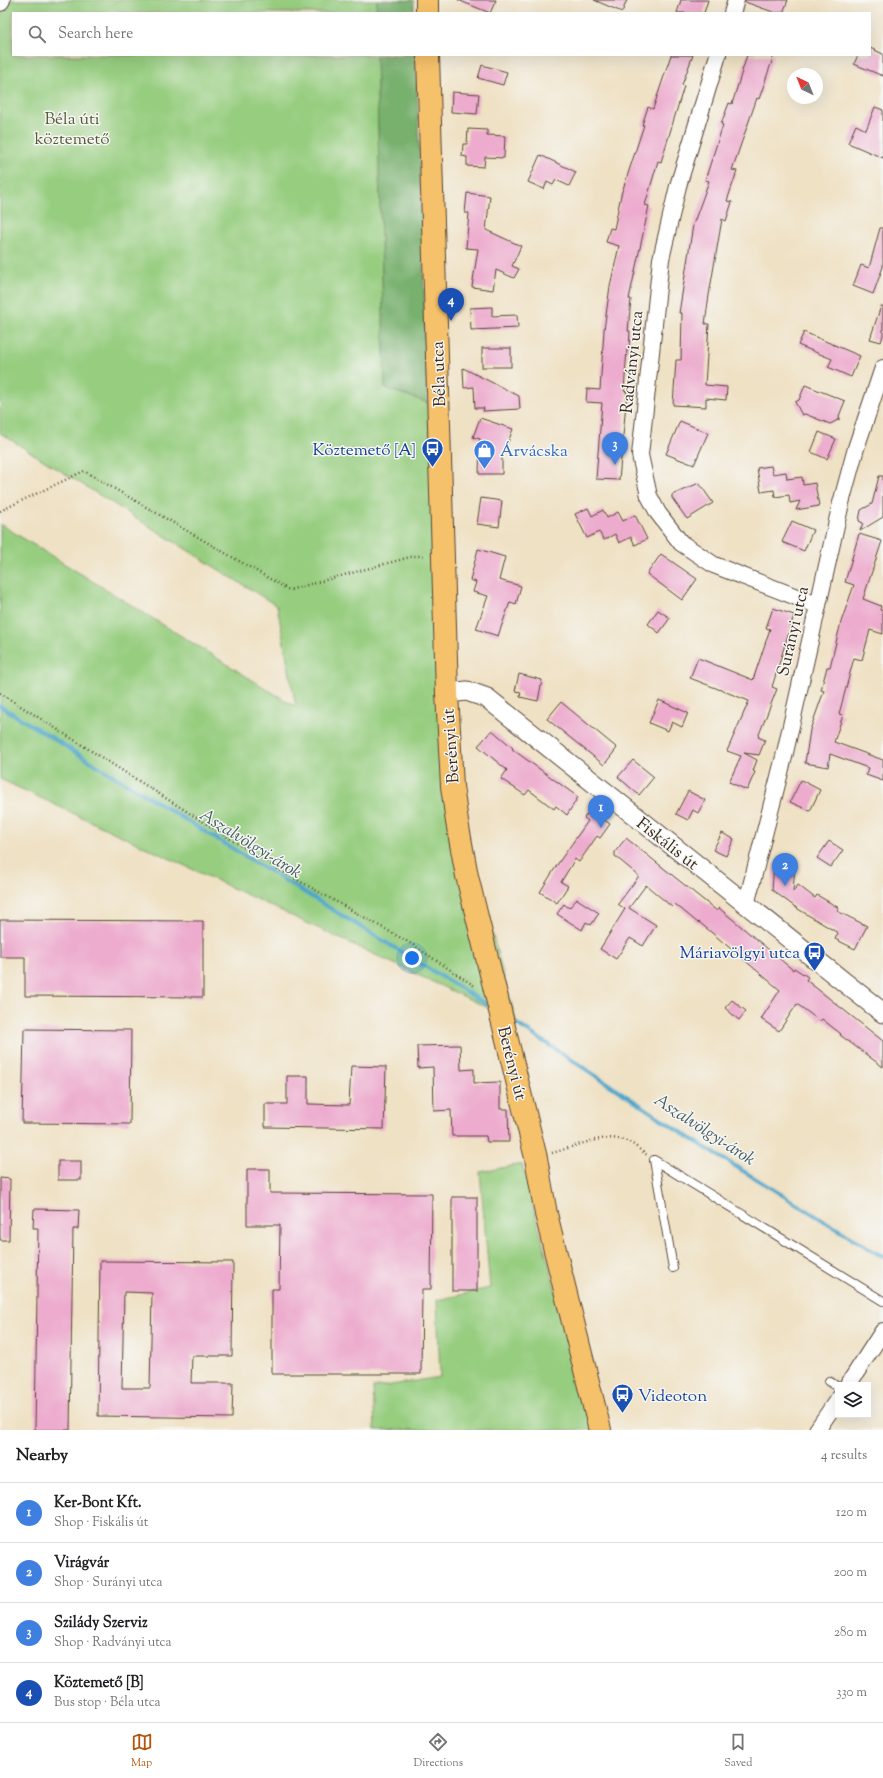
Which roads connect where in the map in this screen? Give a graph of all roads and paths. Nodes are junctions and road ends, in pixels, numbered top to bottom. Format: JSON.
{"nodes":[{"id":1,"x":2,"y":0,"type":"edge"},
{"id":2,"x":427,"y":0,"type":"edge"},
{"id":3,"x":736,"y":0,"type":"edge"},
{"id":4,"x":0,"y":3,"type":"edge"},
{"id":5,"x":427,"y":12,"type":"edge"},
{"id":6,"x":732,"y":12,"type":"edge"},
{"id":7,"x":428,"y":56,"type":"edge"},
{"id":8,"x":718,"y":56,"type":"edge"},
{"id":9,"x":883,"y":368,"type":"edge"},
{"id":10,"x":0,"y":511,"type":"edge"},
{"id":11,"x":414,"y":556,"type":"dead end"},
{"id":12,"x":817,"y":605,"type":"junction"},
{"id":13,"x":447,"y":692,"type":"junction"},
{"id":14,"x":0,"y":693,"type":"edge"},
{"id":15,"x":746,"y":905,"type":"junction"},
{"id":16,"x":497,"y":1000,"type":"junction"},
{"id":17,"x":883,"y":1013,"type":"edge"},
{"id":18,"x":536,"y":1158,"type":"junction"},
{"id":19,"x":654,"y":1160,"type":"junction"},
{"id":20,"x":673,"y":1268,"type":"dead end"},
{"id":21,"x":883,"y":1301,"type":"edge"},
{"id":22,"x":883,"y":1331,"type":"edge"},
{"id":23,"x":829,"y":1381,"type":"dead end"},
{"id":24,"x":850,"y":1382,"type":"edge"},
{"id":25,"x":835,"y":1385,"type":"edge"},
{"id":26,"x":835,"y":1403,"type":"edge"},
{"id":27,"x":600,"y":1430,"type":"edge"},
{"id":28,"x":816,"y":1430,"type":"edge"}],
"edges":[{"from":1,"to":4,"type":"street"},
{"from":2,"to":5,"type":"main road"},
{"from":3,"to":6,"type":"street"},
{"from":7,"to":13,"type":"main road","name":"Béla utca"},
{"from":8,"to":12,"type":"street","name":"Radványi utca"},
{"from":9,"to":12,"type":"street","name":"Surányi utca"},
{"from":10,"to":11,"type":"path"},
{"from":12,"to":15,"type":"street","name":"Surányi utca"},
{"from":13,"to":15,"type":"street","name":"Fiskális út"},
{"from":13,"to":16,"type":"main road","name":"Berényi út"},
{"from":14,"to":16,"type":"path"},
{"from":15,"to":17,"type":"street","name":"Fiskális út"},
{"from":16,"to":18,"type":"main road","name":"Berényi út"},
{"from":18,"to":19,"type":"path"},
{"from":18,"to":27,"type":"main road","name":"Berényi út"},
{"from":19,"to":20,"type":"lane"},
{"from":19,"to":21,"type":"lane"},
{"from":22,"to":24,"type":"street"},
{"from":23,"to":25,"type":"lane"},
{"from":26,"to":28,"type":"street"}]}
